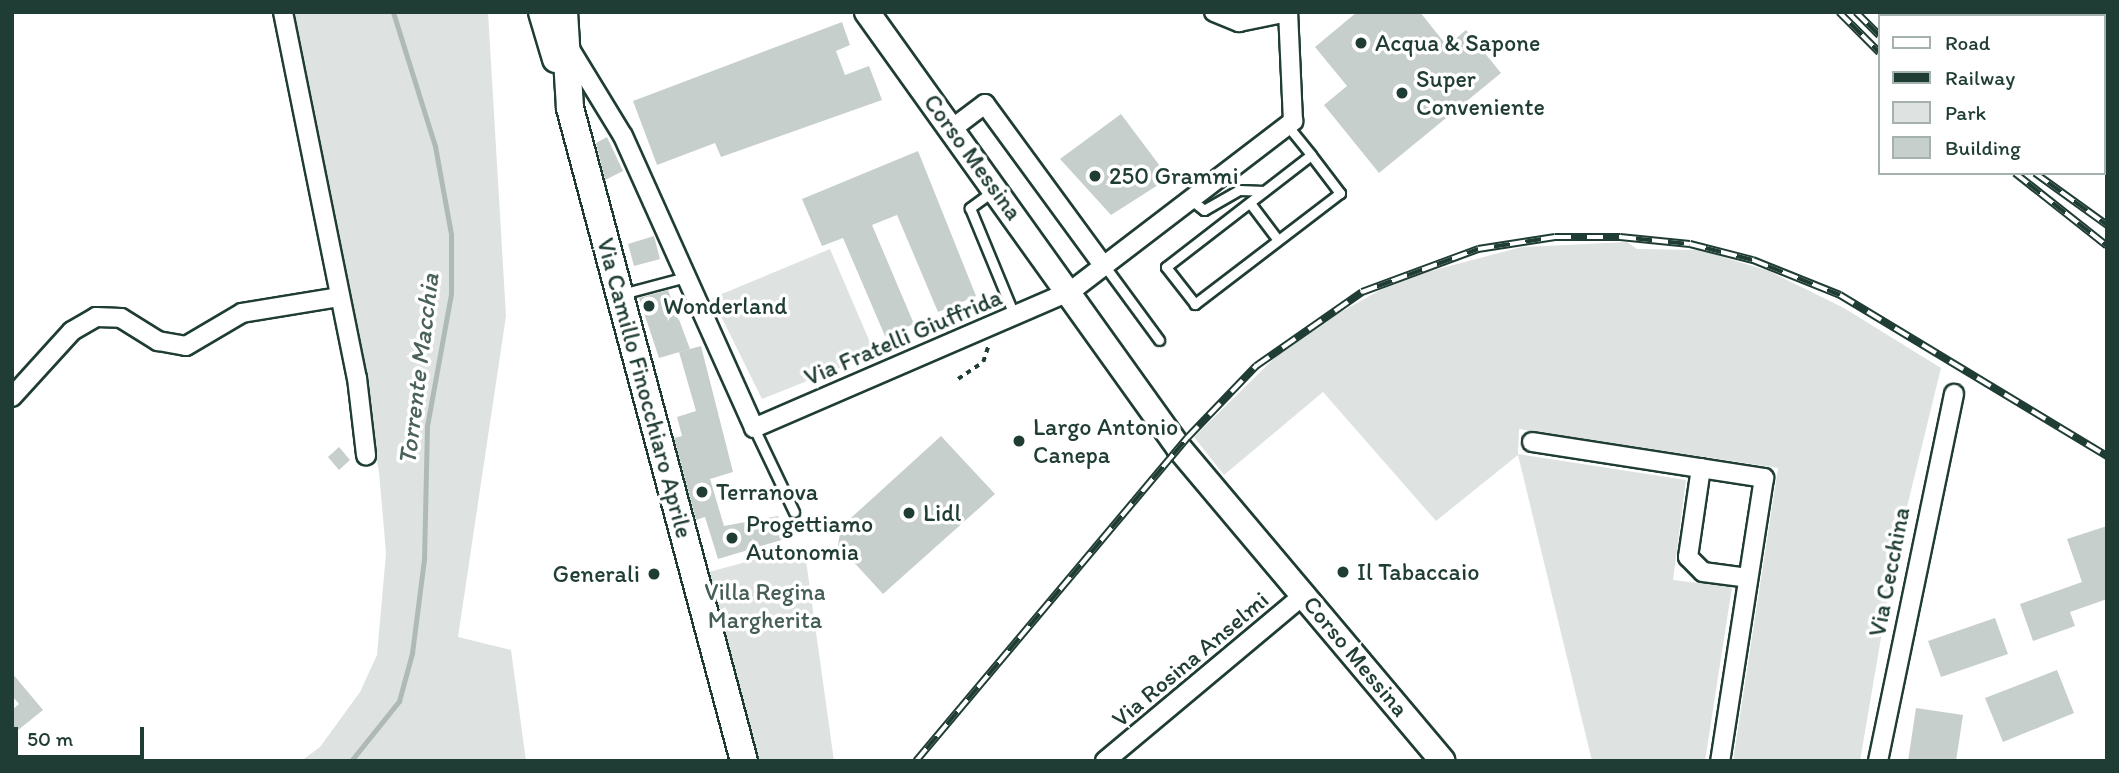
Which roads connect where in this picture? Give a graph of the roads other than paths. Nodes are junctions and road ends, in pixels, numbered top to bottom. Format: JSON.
{"nodes":[{"id":1,"x":283,"y":12,"type":"edge"},
{"id":2,"x":542,"y":12,"type":"edge"},
{"id":3,"x":564,"y":12,"type":"edge"},
{"id":4,"x":867,"y":12,"type":"edge"},
{"id":5,"x":1214,"y":12,"type":"edge"},
{"id":6,"x":1288,"y":12,"type":"edge"},
{"id":7,"x":565,"y":40,"type":"junction"},
{"id":8,"x":570,"y":108,"type":"junction"},
{"id":9,"x":1287,"y":125,"type":"junction"},
{"id":10,"x":953,"y":128,"type":"junction"},
{"id":11,"x":1311,"y":155,"type":"junction"},
{"id":12,"x":997,"y":188,"type":"junction"},
{"id":13,"x":1264,"y":191,"type":"junction"},
{"id":14,"x":1189,"y":197,"type":"junction"},
{"id":15,"x":1250,"y":203,"type":"junction"},
{"id":16,"x":1278,"y":240,"type":"junction"},
{"id":17,"x":1102,"y":264,"type":"junction"},
{"id":18,"x":688,"y":276,"type":"junction"},
{"id":19,"x":620,"y":295,"type":"junction"},
{"id":20,"x":1075,"y":296,"type":"junction"},
{"id":21,"x":339,"y":297,"type":"junction"},
{"id":22,"x":1014,"y":315,"type":"junction"},
{"id":23,"x":1159,"y":340,"type":"dead end"},
{"id":24,"x":1954,"y":394,"type":"dead end"},
{"id":25,"x":12,"y":397,"type":"edge"},
{"id":26,"x":754,"y":428,"type":"junction"},
{"id":27,"x":1532,"y":443,"type":"dead end"},
{"id":28,"x":366,"y":455,"type":"dead end"},
{"id":29,"x":1701,"y":468,"type":"junction"},
{"id":30,"x":794,"y":512,"type":"dead end"},
{"id":31,"x":1748,"y":578,"type":"junction"},
{"id":32,"x":1305,"y":594,"type":"junction"},
{"id":33,"x":744,"y":761,"type":"edge"},
{"id":34,"x":1105,"y":761,"type":"edge"},
{"id":35,"x":1443,"y":761,"type":"edge"},
{"id":36,"x":1720,"y":761,"type":"edge"},
{"id":37,"x":1878,"y":761,"type":"edge"}],
"edges":[{"from":1,"to":21,"type":"street"},
{"from":2,"to":8,"type":"main road"},
{"from":3,"to":7,"type":"main road","name":"Via Camillo Finocchiaro Aprile"},
{"from":4,"to":10,"type":"street","name":"Corso Messina"},
{"from":5,"to":6,"type":"street"},
{"from":6,"to":9,"type":"street"},
{"from":7,"to":8,"type":"main road","name":"Via Camillo Finocchiaro Aprile"},
{"from":7,"to":18,"type":"street"},
{"from":8,"to":19,"type":"main road","name":"Via Camillo Finocchiaro Aprile"},
{"from":9,"to":11,"type":"lane"},
{"from":9,"to":14,"type":"street","name":"Via Fratelli Giuffrida"},
{"from":10,"to":12,"type":"street","name":"Corso Messina"},
{"from":10,"to":17,"type":"street"},
{"from":11,"to":13,"type":"lane"},
{"from":11,"to":16,"type":"lane"},
{"from":12,"to":20,"type":"street","name":"Corso Messina"},
{"from":12,"to":22,"type":"lane"},
{"from":13,"to":14,"type":"lane"},
{"from":13,"to":15,"type":"lane"},
{"from":14,"to":17,"type":"street","name":"Via Fratelli Giuffrida"},
{"from":15,"to":16,"type":"lane"},
{"from":15,"to":16,"type":"lane"},
{"from":17,"to":20,"type":"street","name":"Via Fratelli Giuffrida"},
{"from":17,"to":23,"type":"lane"},
{"from":18,"to":19,"type":"lane"},
{"from":18,"to":26,"type":"street"},
{"from":19,"to":33,"type":"main road","name":"Via Camillo Finocchiaro Aprile"},
{"from":20,"to":22,"type":"street","name":"Via Fratelli Giuffrida"},
{"from":20,"to":32,"type":"street","name":"Corso Messina"},
{"from":21,"to":25,"type":"street"},
{"from":21,"to":28,"type":"street"},
{"from":22,"to":26,"type":"street","name":"Via Fratelli Giuffrida"},
{"from":24,"to":37,"type":"street","name":"Via Cecchina"},
{"from":26,"to":30,"type":"lane"},
{"from":27,"to":29,"type":"street"},
{"from":29,"to":31,"type":"street"},
{"from":29,"to":31,"type":"street"},
{"from":31,"to":36,"type":"street"},
{"from":32,"to":34,"type":"street","name":"Via Rosina Anselmi"},
{"from":32,"to":35,"type":"street","name":"Corso Messina"}]}
